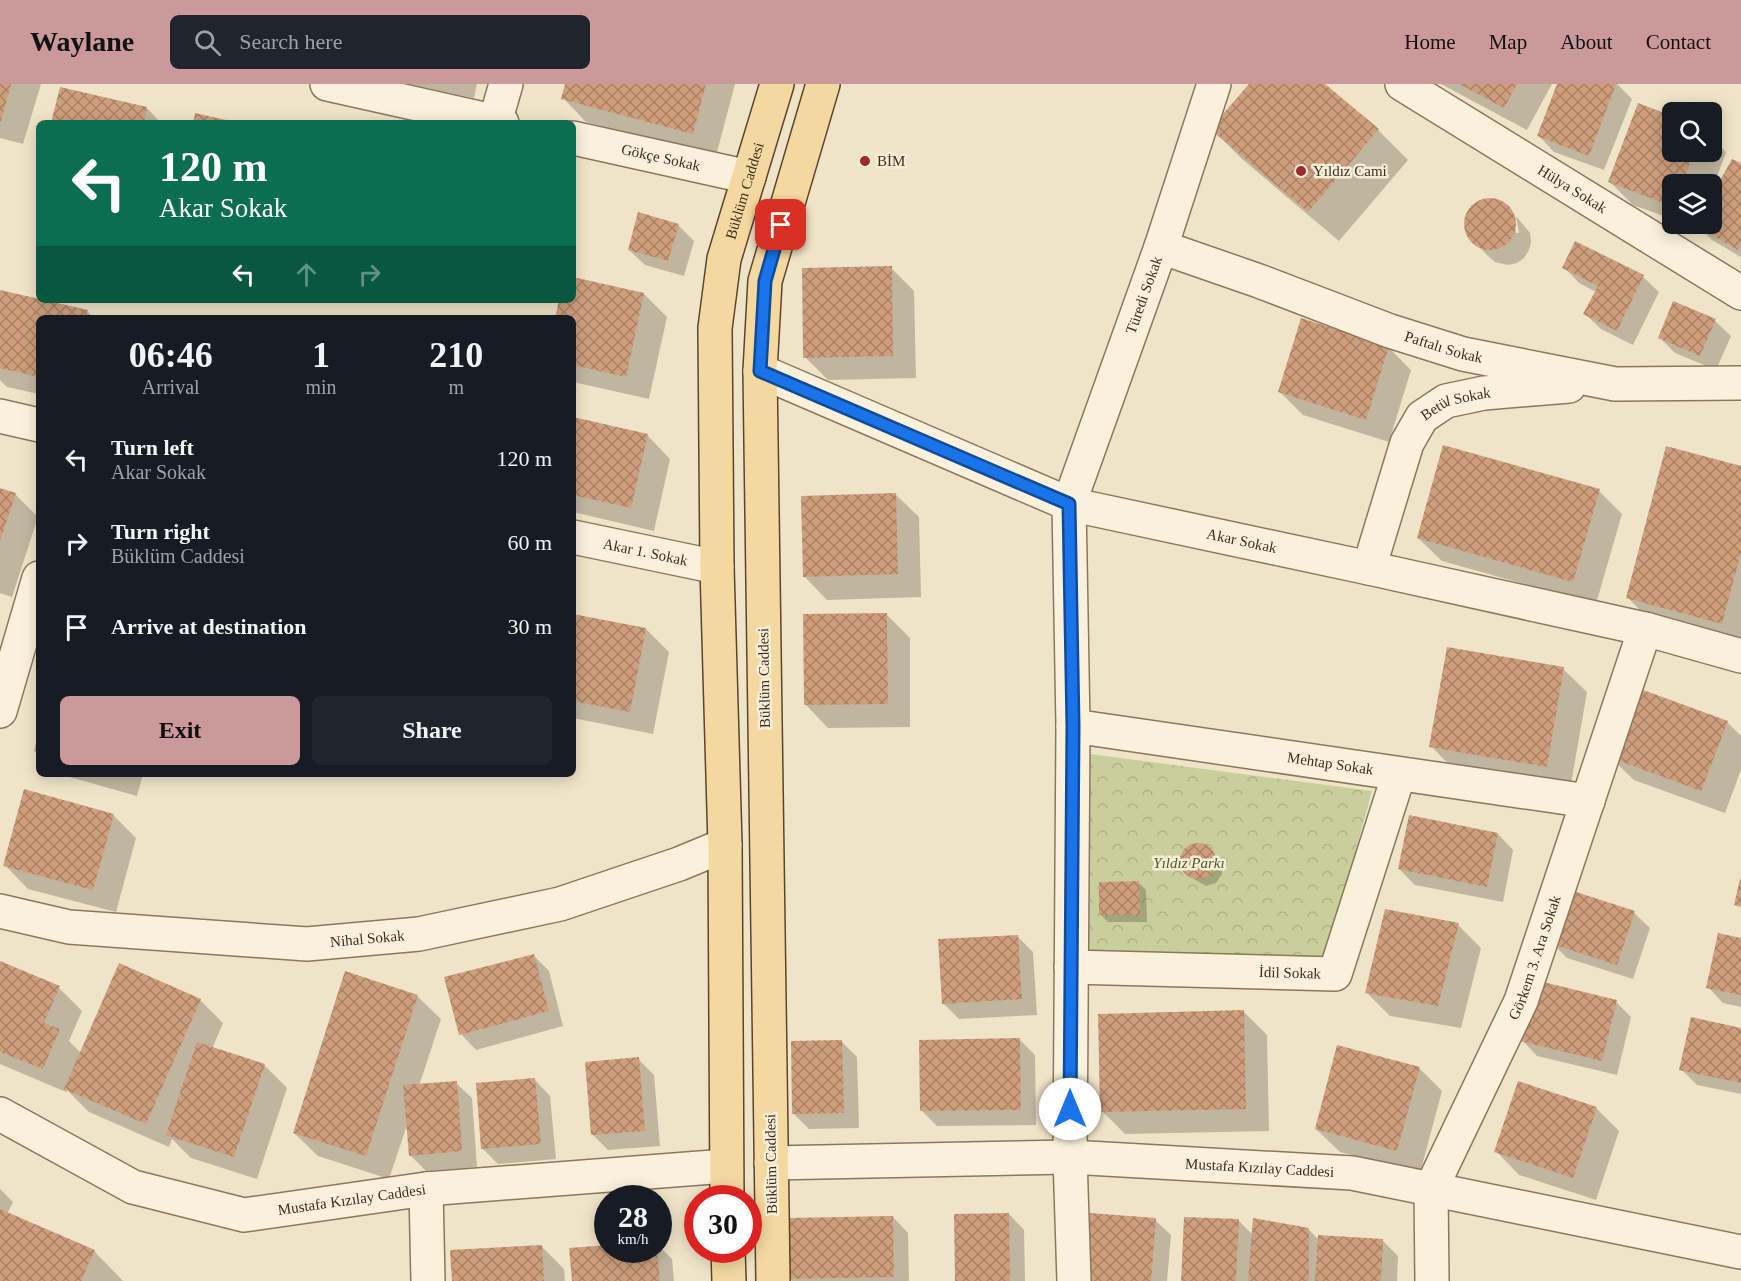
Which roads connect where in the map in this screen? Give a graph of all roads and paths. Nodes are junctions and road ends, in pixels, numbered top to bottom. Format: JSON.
{"nodes":[{"id":1,"x":327,"y":84,"type":"edge"},
{"id":2,"x":506,"y":84,"type":"edge"},
{"id":3,"x":777,"y":84,"type":"edge"},
{"id":4,"x":823,"y":84,"type":"edge"},
{"id":5,"x":1214,"y":84,"type":"edge"},
{"id":6,"x":1402,"y":84,"type":"edge"},
{"id":7,"x":490,"y":120,"type":"edge"},
{"id":8,"x":499,"y":120,"type":"edge"},
{"id":9,"x":576,"y":139,"type":"edge"},
{"id":10,"x":749,"y":177,"type":"junction"},
{"id":11,"x":1161,"y":247,"type":"junction"},
{"id":12,"x":1741,"y":293,"type":"edge"},
{"id":13,"x":760,"y":371,"type":"junction"},
{"id":14,"x":1741,"y":383,"type":"edge"},
{"id":15,"x":1615,"y":384,"type":"junction"},
{"id":16,"x":0,"y":416,"type":"edge"},
{"id":17,"x":36,"y":425,"type":"edge"},
{"id":18,"x":1069,"y":504,"type":"junction"},
{"id":19,"x":576,"y":538,"type":"edge"},
{"id":20,"x":717,"y":567,"type":"junction"},
{"id":21,"x":1369,"y":568,"type":"junction"},
{"id":22,"x":36,"y":588,"type":"edge"},
{"id":23,"x":1645,"y":629,"type":"junction"},
{"id":24,"x":1741,"y":656,"type":"edge"},
{"id":25,"x":0,"y":711,"type":"edge"},
{"id":26,"x":1073,"y":726,"type":"junction"},
{"id":27,"x":1399,"y":774,"type":"junction"},
{"id":28,"x":1588,"y":801,"type":"junction"},
{"id":29,"x":725,"y":845,"type":"junction"},
{"id":30,"x":0,"y":911,"type":"edge"},
{"id":31,"x":1071,"y":967,"type":"junction"},
{"id":32,"x":0,"y":1114,"type":"edge"},
{"id":33,"x":1070,"y":1156,"type":"junction"},
{"id":34,"x":771,"y":1163,"type":"junction"},
{"id":35,"x":726,"y":1166,"type":"junction"},
{"id":36,"x":727,"y":1185,"type":"edge"},
{"id":37,"x":426,"y":1189,"type":"junction"},
{"id":38,"x":1431,"y":1189,"type":"junction"},
{"id":39,"x":1741,"y":1252,"type":"edge"},
{"id":40,"x":728,"y":1263,"type":"edge"},
{"id":41,"x":428,"y":1281,"type":"edge"},
{"id":42,"x":729,"y":1281,"type":"edge"},
{"id":43,"x":773,"y":1281,"type":"edge"},
{"id":44,"x":1074,"y":1281,"type":"edge"},
{"id":45,"x":1432,"y":1281,"type":"edge"}],
"edges":[{"from":1,"to":7,"type":"street"},
{"from":2,"to":8,"type":"street"},
{"from":3,"to":10,"type":"main road","name":"Büklüm Caddesi"},
{"from":4,"to":13,"type":"main road","name":"Büklüm Caddesi"},
{"from":5,"to":11,"type":"street","name":"Türedi Sokak"},
{"from":6,"to":12,"type":"street","name":"Hülya Sokak"},
{"from":9,"to":10,"type":"street","name":"Gökçe Sokak"},
{"from":10,"to":20,"type":"main road","name":"Büklüm Caddesi"},
{"from":11,"to":15,"type":"street","name":"Paftalı Sokak"},
{"from":11,"to":18,"type":"street","name":"Türedi Sokak"},
{"from":13,"to":18,"type":"street","name":"Akar Sokak"},
{"from":13,"to":34,"type":"main road","name":"Büklüm Caddesi"},
{"from":14,"to":15,"type":"street","name":"Paftalı Sokak"},
{"from":15,"to":21,"type":"street","name":"Betül Sokak"},
{"from":16,"to":17,"type":"street"},
{"from":18,"to":21,"type":"street","name":"Akar Sokak"},
{"from":18,"to":26,"type":"street"},
{"from":19,"to":20,"type":"street","name":"Akar 1. Sokak"},
{"from":20,"to":29,"type":"main road","name":"Büklüm Caddesi"},
{"from":21,"to":23,"type":"street","name":"Akar Sokak"},
{"from":22,"to":25,"type":"street"},
{"from":23,"to":24,"type":"street","name":"Akar Sokak"},
{"from":23,"to":28,"type":"street","name":"Görkem 3. Ara Sokak"},
{"from":26,"to":27,"type":"street","name":"Mehtap Sokak"},
{"from":26,"to":31,"type":"street"},
{"from":27,"to":28,"type":"street","name":"Mehtap Sokak"},
{"from":27,"to":31,"type":"street","name":"İdil Sokak"},
{"from":28,"to":38,"type":"street","name":"Görkem 3. Ara Sokak"},
{"from":29,"to":30,"type":"street","name":"Nihal Sokak"},
{"from":29,"to":35,"type":"main road","name":"Büklüm Caddesi"},
{"from":31,"to":33,"type":"street"},
{"from":32,"to":37,"type":"street","name":"Mustafa Kızılay Caddesi"},
{"from":33,"to":34,"type":"street","name":"Mustafa Kızılay Caddesi"},
{"from":33,"to":38,"type":"street","name":"Mustafa Kızılay Caddesi"},
{"from":33,"to":44,"type":"street"},
{"from":34,"to":35,"type":"main road"},
{"from":34,"to":43,"type":"main road","name":"Büklüm Caddesi"},
{"from":35,"to":36,"type":"main road","name":"Büklüm Caddesi"},
{"from":35,"to":37,"type":"street","name":"Mustafa Kızılay Caddesi"},
{"from":37,"to":41,"type":"street"},
{"from":38,"to":39,"type":"street","name":"Mustafa Kızılay Caddesi"},
{"from":38,"to":45,"type":"street","name":"Görkem 3. Ara Sokak"},
{"from":40,"to":42,"type":"main road"}]}
